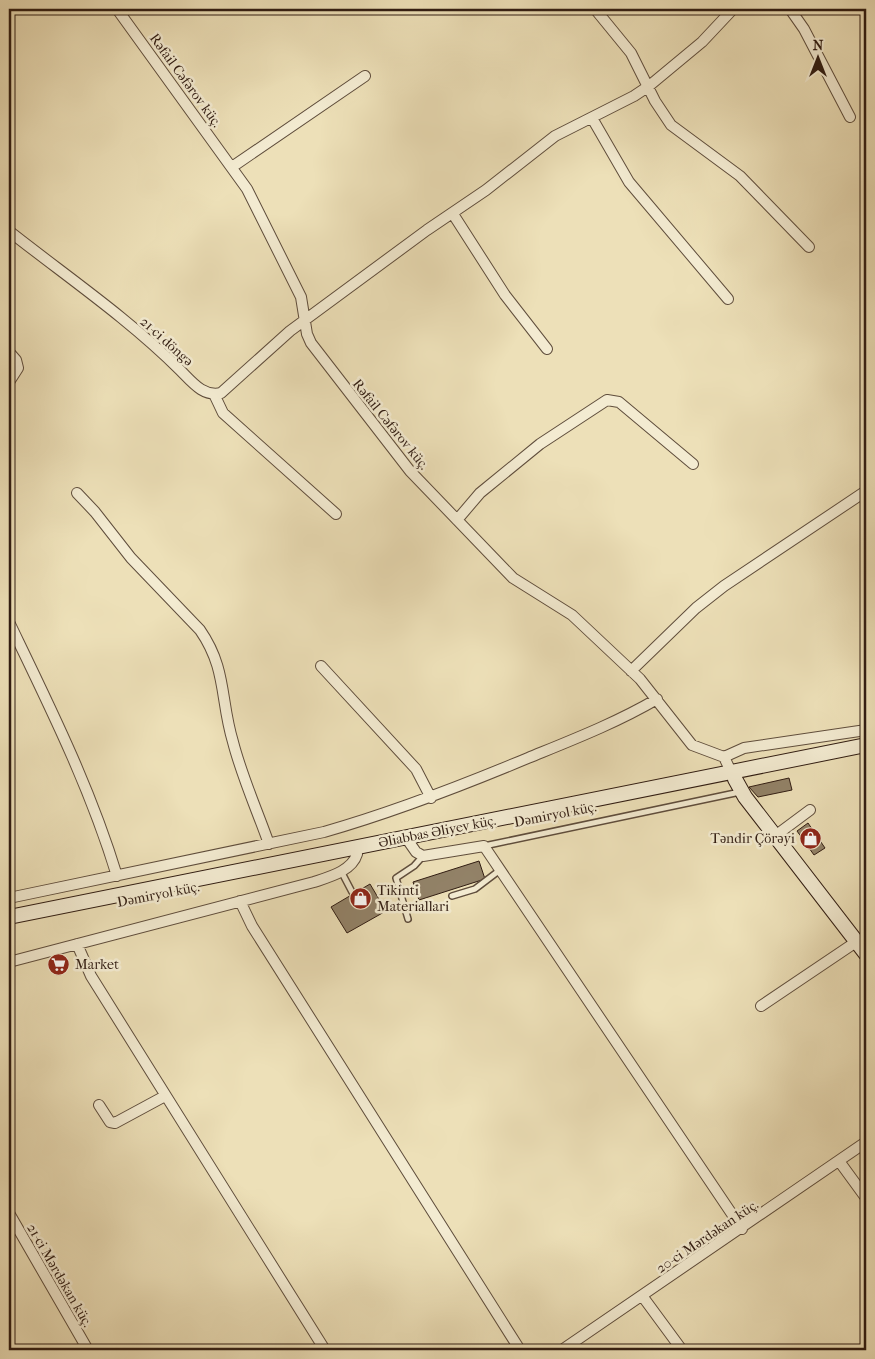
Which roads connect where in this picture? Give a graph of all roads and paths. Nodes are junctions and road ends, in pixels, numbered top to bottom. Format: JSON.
{"nodes":[{"id":1,"x":117,"y":9,"type":"edge"},
{"id":2,"x":595,"y":9,"type":"edge"},
{"id":3,"x":734,"y":9,"type":"edge"},
{"id":4,"x":790,"y":9,"type":"edge"},
{"id":5,"x":365,"y":76,"type":"dead end"},
{"id":6,"x":649,"y":86,"type":"junction"},
{"id":7,"x":592,"y":118,"type":"junction"},
{"id":8,"x":850,"y":118,"type":"dead end"},
{"id":9,"x":232,"y":166,"type":"junction"},
{"id":10,"x":453,"y":214,"type":"junction"},
{"id":11,"x":9,"y":231,"type":"edge"},
{"id":12,"x":809,"y":247,"type":"dead end"},
{"id":13,"x":728,"y":298,"type":"dead end"},
{"id":14,"x":305,"y":320,"type":"junction"},
{"id":15,"x":547,"y":349,"type":"dead end"},
{"id":16,"x":9,"y":352,"type":"edge"},
{"id":17,"x":9,"y":382,"type":"edge"},
{"id":18,"x":214,"y":394,"type":"junction"},
{"id":19,"x":694,"y":464,"type":"dead end"},
{"id":20,"x":866,"y":491,"type":"edge"},
{"id":21,"x":77,"y":492,"type":"dead end"},
{"id":22,"x":336,"y":514,"type":"dead end"},
{"id":23,"x":457,"y":520,"type":"junction"},
{"id":24,"x":9,"y":622,"type":"edge"},
{"id":25,"x":321,"y":666,"type":"dead end"},
{"id":26,"x":630,"y":671,"type":"junction"},
{"id":27,"x":657,"y":699,"type":"junction"},
{"id":28,"x":866,"y":730,"type":"edge"},
{"id":29,"x":866,"y":745,"type":"edge"},
{"id":30,"x":866,"y":753,"type":"edge"},
{"id":31,"x":724,"y":756,"type":"junction"},
{"id":32,"x":733,"y":775,"type":"junction"},
{"id":33,"x":741,"y":792,"type":"junction"},
{"id":34,"x":431,"y":798,"type":"junction"},
{"id":35,"x":810,"y":810,"type":"dead end"},
{"id":36,"x":774,"y":836,"type":"junction"},
{"id":37,"x":409,"y":842,"type":"junction"},
{"id":38,"x":270,"y":844,"type":"junction"},
{"id":39,"x":484,"y":846,"type":"junction"},
{"id":40,"x":357,"y":854,"type":"junction"},
{"id":41,"x":423,"y":856,"type":"junction"},
{"id":42,"x":500,"y":870,"type":"junction"},
{"id":43,"x":341,"y":871,"type":"junction"},
{"id":44,"x":117,"y":876,"type":"junction"},
{"id":45,"x":352,"y":892,"type":"dead end"},
{"id":46,"x":452,"y":896,"type":"dead end"},
{"id":47,"x":9,"y":898,"type":"edge"},
{"id":48,"x":240,"y":901,"type":"junction"},
{"id":49,"x":9,"y":917,"type":"edge"},
{"id":50,"x":408,"y":919,"type":"dead end"},
{"id":51,"x":9,"y":924,"type":"edge"},
{"id":52,"x":856,"y":942,"type":"junction"},
{"id":53,"x":77,"y":944,"type":"junction"},
{"id":54,"x":866,"y":954,"type":"edge"},
{"id":55,"x":9,"y":962,"type":"edge"},
{"id":56,"x":761,"y":1006,"type":"dead end"},
{"id":57,"x":166,"y":1096,"type":"junction"},
{"id":58,"x":99,"y":1106,"type":"dead end"},
{"id":59,"x":866,"y":1142,"type":"edge"},
{"id":60,"x":839,"y":1161,"type":"junction"},
{"id":61,"x":866,"y":1198,"type":"edge"},
{"id":62,"x":9,"y":1212,"type":"edge"},
{"id":63,"x":742,"y":1229,"type":"junction"},
{"id":64,"x":643,"y":1296,"type":"junction"},
{"id":65,"x":88,"y":1350,"type":"edge"},
{"id":66,"x":325,"y":1350,"type":"edge"},
{"id":67,"x":520,"y":1350,"type":"edge"},
{"id":68,"x":562,"y":1350,"type":"edge"},
{"id":69,"x":682,"y":1350,"type":"edge"}],
"edges":[{"from":1,"to":9,"type":"street","name":"Rəfail Cəfərov küç."},
{"from":2,"to":6,"type":"street"},
{"from":3,"to":6,"type":"street"},
{"from":4,"to":8,"type":"street"},
{"from":5,"to":9,"type":"street"},
{"from":6,"to":7,"type":"street"},
{"from":6,"to":12,"type":"street"},
{"from":7,"to":10,"type":"street"},
{"from":7,"to":13,"type":"street"},
{"from":9,"to":14,"type":"street","name":"Rəfail Cəfərov küç."},
{"from":10,"to":14,"type":"street"},
{"from":10,"to":15,"type":"street"},
{"from":11,"to":18,"type":"street","name":"21-ci döngə"},
{"from":14,"to":18,"type":"street"},
{"from":14,"to":23,"type":"street","name":"Rəfail Cəfərov küç."},
{"from":16,"to":17,"type":"street"},
{"from":18,"to":22,"type":"street"},
{"from":19,"to":23,"type":"street"},
{"from":20,"to":26,"type":"street"},
{"from":21,"to":38,"type":"street"},
{"from":23,"to":26,"type":"street","name":"Rəfail Cəfərov küç."},
{"from":24,"to":44,"type":"street"},
{"from":25,"to":34,"type":"street"},
{"from":26,"to":27,"type":"street","name":"Rəfail Cəfərov küç."},
{"from":27,"to":31,"type":"street","name":"Rəfail Cəfərov küç."},
{"from":27,"to":34,"type":"street"},
{"from":28,"to":31,"type":"street"},
{"from":29,"to":32,"type":"main road","name":"Əliabbas Əliyev küç."},
{"from":30,"to":32,"type":"main road","name":"Dəmiryol küç."},
{"from":31,"to":32,"type":"street"},
{"from":32,"to":33,"type":"main road"},
{"from":32,"to":37,"type":"main road","name":"Dəmiryol küç."},
{"from":32,"to":49,"type":"main road","name":"Əliabbas Əliyev küç."},
{"from":33,"to":36,"type":"main road"},
{"from":33,"to":39,"type":"lane"},
{"from":34,"to":38,"type":"street"},
{"from":35,"to":36,"type":"street"},
{"from":36,"to":52,"type":"main road"},
{"from":37,"to":40,"type":"main road","name":"Dəmiryol küç."},
{"from":37,"to":41,"type":"street"},
{"from":38,"to":44,"type":"street"},
{"from":39,"to":41,"type":"street"},
{"from":39,"to":42,"type":"street"},
{"from":40,"to":43,"type":"street"},
{"from":40,"to":51,"type":"main road","name":"Dəmiryol küç."},
{"from":41,"to":50,"type":"lane"},
{"from":42,"to":46,"type":"lane"},
{"from":42,"to":63,"type":"street"},
{"from":43,"to":45,"type":"lane"},
{"from":43,"to":48,"type":"street"},
{"from":44,"to":47,"type":"street"},
{"from":48,"to":53,"type":"street"},
{"from":48,"to":67,"type":"street"},
{"from":52,"to":54,"type":"main road"},
{"from":52,"to":56,"type":"street"},
{"from":53,"to":55,"type":"street"},
{"from":53,"to":57,"type":"street"},
{"from":57,"to":58,"type":"street"},
{"from":57,"to":66,"type":"street"},
{"from":59,"to":60,"type":"street","name":"20-ci Mərdəkan küç."},
{"from":60,"to":61,"type":"street"},
{"from":60,"to":63,"type":"street","name":"20-ci Mərdəkan küç."},
{"from":62,"to":65,"type":"street","name":"21-ci Mərdəkan küç."},
{"from":63,"to":64,"type":"street","name":"20-ci Mərdəkan küç."},
{"from":64,"to":68,"type":"street","name":"20-ci Mərdəkan küç."},
{"from":64,"to":69,"type":"street"}]}
